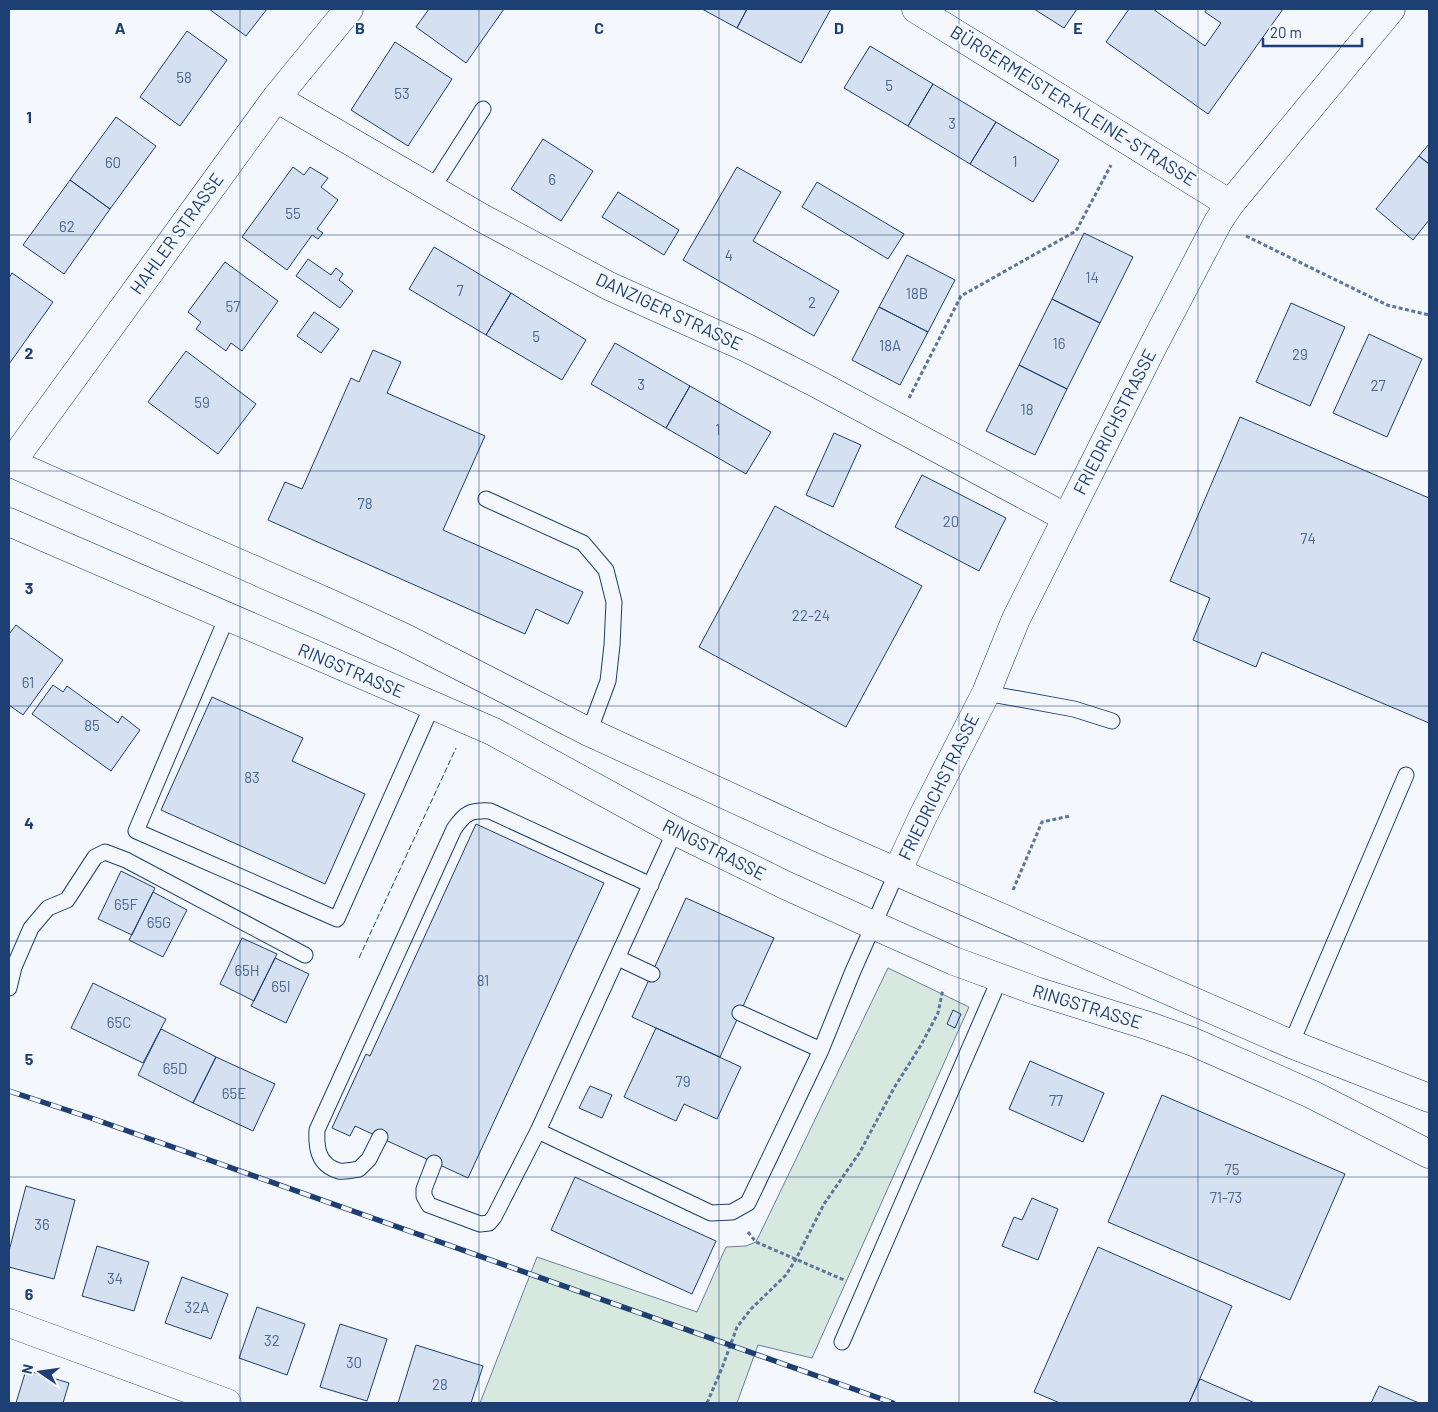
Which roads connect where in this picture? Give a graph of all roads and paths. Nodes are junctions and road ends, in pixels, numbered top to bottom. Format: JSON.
{"nodes":[{"id":1,"x":349,"y":9,"type":"edge"},
{"id":2,"x":916,"y":9,"type":"edge"},
{"id":3,"x":1391,"y":9,"type":"edge"},
{"id":4,"x":276,"y":98,"type":"junction"},
{"id":5,"x":483,"y":109,"type":"dead end"},
{"id":6,"x":1125,"y":139,"type":"junction"},
{"id":7,"x":432,"y":189,"type":"junction"},
{"id":8,"x":1224,"y":213,"type":"junction"},
{"id":9,"x":1429,"y":314,"type":"edge"},
{"id":10,"x":894,"y":425,"type":"junction"},
{"id":11,"x":10,"y":462,"type":"edge"},
{"id":12,"x":486,"y":499,"type":"dead end"},
{"id":13,"x":1067,"y":518,"type":"junction"},
{"id":14,"x":9,"y":522,"type":"edge"},
{"id":15,"x":227,"y":617,"type":"junction"},
{"id":16,"x":986,"y":693,"type":"junction"},
{"id":17,"x":432,"y":706,"type":"junction"},
{"id":18,"x":1112,"y":721,"type":"dead end"},
{"id":19,"x":589,"y":732,"type":"junction"},
{"id":20,"x":1406,"y":775,"type":"dead end"},
{"id":21,"x":1070,"y":816,"type":"dead end"},
{"id":22,"x":675,"y":831,"type":"junction"},
{"id":23,"x":897,"y":872,"type":"junction"},
{"id":24,"x":651,"y":885,"type":"junction"},
{"id":25,"x":1001,"y":918,"type":"junction"},
{"id":26,"x":873,"y":925,"type":"junction"},
{"id":27,"x":305,"y":955,"type":"dead end"},
{"id":28,"x":618,"y":958,"type":"junction"},
{"id":29,"x":954,"y":961,"type":"junction"},
{"id":30,"x":652,"y":974,"type":"dead end"},
{"id":31,"x":1000,"y":978,"type":"junction"},
{"id":32,"x":9,"y":988,"type":"edge"},
{"id":33,"x":740,"y":1013,"type":"dead end"},
{"id":34,"x":1291,"y":1044,"type":"junction"},
{"id":35,"x":821,"y":1050,"type":"junction"},
{"id":36,"x":1429,"y":1098,"type":"edge"},
{"id":37,"x":538,"y":1131,"type":"junction"},
{"id":38,"x":380,"y":1137,"type":"dead end"},
{"id":39,"x":1429,"y":1154,"type":"edge"},
{"id":40,"x":434,"y":1163,"type":"dead end"},
{"id":41,"x":732,"y":1212,"type":"junction"},
{"id":42,"x":796,"y":1259,"type":"junction"},
{"id":43,"x":865,"y":1289,"type":"junction"},
{"id":44,"x":9,"y":1323,"type":"edge"},
{"id":45,"x":842,"y":1342,"type":"dead end"},
{"id":46,"x":227,"y":1403,"type":"edge"},
{"id":47,"x":707,"y":1403,"type":"edge"}],
"edges":[{"from":1,"to":4,"type":"main road","name":"HAHLER STRASSE"},
{"from":2,"to":6,"type":"main road","name":"BÜRGERMEISTER-KLEINE-STRASSE"},
{"from":3,"to":8,"type":"main road","name":"FRIEDRICHSTRASSE"},
{"from":4,"to":7,"type":"main road","name":"DANZIGER STRASSE"},
{"from":4,"to":11,"type":"main road","name":"HAHLER STRASSE"},
{"from":5,"to":7,"type":"lane"},
{"from":6,"to":8,"type":"main road","name":"BÜRGERMEISTER-KLEINE-STRASSE"},
{"from":6,"to":10,"type":"path"},
{"from":7,"to":10,"type":"main road","name":"DANZIGER STRASSE"},
{"from":8,"to":9,"type":"path"},
{"from":8,"to":13,"type":"main road","name":"FRIEDRICHSTRASSE"},
{"from":10,"to":13,"type":"main road","name":"DANZIGER STRASSE"},
{"from":11,"to":19,"type":"main road"},
{"from":12,"to":19,"type":"lane"},
{"from":13,"to":16,"type":"main road","name":"FRIEDRICHSTRASSE"},
{"from":14,"to":15,"type":"main road","name":"RINGSTRASSE"},
{"from":15,"to":17,"type":"main road","name":"RINGSTRASSE"},
{"from":15,"to":17,"type":"lane"},
{"from":16,"to":18,"type":"lane"},
{"from":16,"to":23,"type":"main road","name":"FRIEDRICHSTRASSE"},
{"from":17,"to":22,"type":"main road","name":"RINGSTRASSE"},
{"from":19,"to":23,"type":"main road"},
{"from":20,"to":34,"type":"lane"},
{"from":21,"to":25,"type":"path"},
{"from":22,"to":24,"type":"lane"},
{"from":22,"to":26,"type":"main road","name":"RINGSTRASSE"},
{"from":23,"to":25,"type":"main road"},
{"from":23,"to":26,"type":"lane"},
{"from":24,"to":28,"type":"lane"},
{"from":24,"to":38,"type":"lane"},
{"from":25,"to":34,"type":"main road"},
{"from":26,"to":29,"type":"main road","name":"RINGSTRASSE"},
{"from":26,"to":35,"type":"lane"},
{"from":27,"to":32,"type":"lane"},
{"from":28,"to":30,"type":"lane"},
{"from":28,"to":37,"type":"lane"},
{"from":29,"to":31,"type":"main road","name":"RINGSTRASSE"},
{"from":29,"to":42,"type":"path"},
{"from":31,"to":39,"type":"main road","name":"RINGSTRASSE"},
{"from":31,"to":43,"type":"lane"},
{"from":33,"to":35,"type":"lane"},
{"from":34,"to":36,"type":"main road"},
{"from":35,"to":41,"type":"lane"},
{"from":37,"to":40,"type":"lane"},
{"from":37,"to":41,"type":"lane"},
{"from":41,"to":42,"type":"path"},
{"from":42,"to":43,"type":"path"},
{"from":42,"to":47,"type":"path"},
{"from":43,"to":45,"type":"lane"},
{"from":44,"to":46,"type":"main road"}]}
